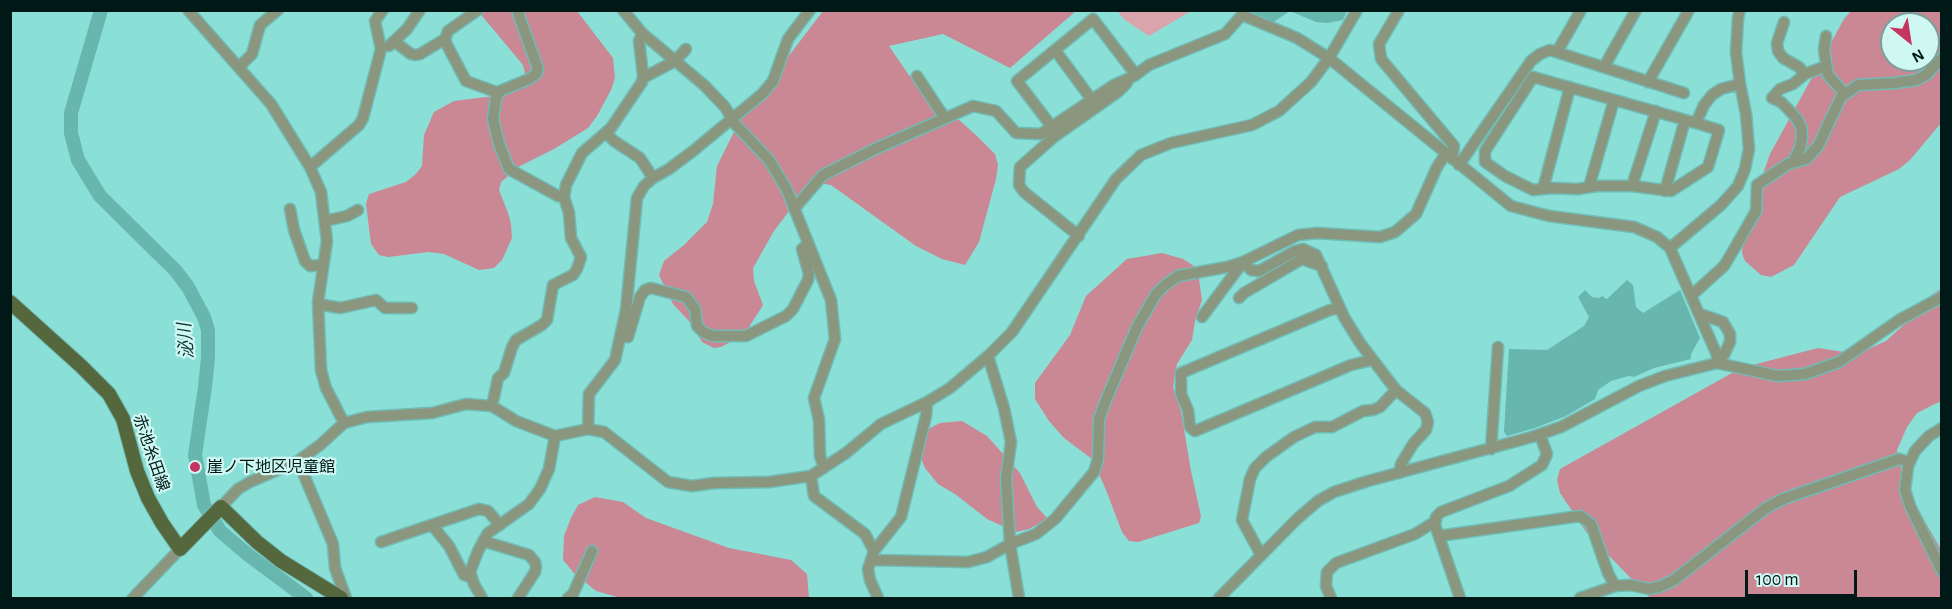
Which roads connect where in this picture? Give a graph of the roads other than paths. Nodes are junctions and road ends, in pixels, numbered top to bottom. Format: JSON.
{"nodes":[{"id":1,"x":188,"y":10,"type":"edge"},
{"id":2,"x":278,"y":10,"type":"edge"},
{"id":3,"x":383,"y":10,"type":"edge"},
{"id":4,"x":420,"y":10,"type":"edge"},
{"id":5,"x":478,"y":10,"type":"edge"},
{"id":6,"x":517,"y":10,"type":"edge"},
{"id":7,"x":623,"y":10,"type":"edge"},
{"id":8,"x":810,"y":10,"type":"edge"},
{"id":9,"x":1357,"y":10,"type":"edge"},
{"id":10,"x":1399,"y":10,"type":"edge"},
{"id":11,"x":1581,"y":10,"type":"edge"},
{"id":12,"x":1636,"y":10,"type":"edge"},
{"id":13,"x":1689,"y":10,"type":"edge"},
{"id":14,"x":1740,"y":10,"type":"edge"},
{"id":15,"x":1243,"y":13,"type":"edge"},
{"id":16,"x":1784,"y":22,"type":"dead end"},
{"id":17,"x":642,"y":33,"type":"junction"},
{"id":18,"x":1826,"y":36,"type":"dead end"},
{"id":19,"x":445,"y":39,"type":"junction"},
{"id":20,"x":395,"y":42,"type":"junction"},
{"id":21,"x":381,"y":49,"type":"junction"},
{"id":22,"x":686,"y":49,"type":"dead end"},
{"id":23,"x":1055,"y":50,"type":"junction"},
{"id":24,"x":1557,"y":52,"type":"junction"},
{"id":25,"x":1329,"y":58,"type":"junction"},
{"id":26,"x":1941,"y":58,"type":"edge"},
{"id":27,"x":675,"y":61,"type":"junction"},
{"id":28,"x":1826,"y":66,"type":"junction"},
{"id":29,"x":239,"y":67,"type":"junction"},
{"id":30,"x":1604,"y":67,"type":"junction"},
{"id":31,"x":1805,"y":74,"type":"junction"},
{"id":32,"x":1135,"y":75,"type":"junction"},
{"id":33,"x":917,"y":76,"type":"dead end"},
{"id":34,"x":643,"y":78,"type":"junction"},
{"id":35,"x":1648,"y":82,"type":"junction"},
{"id":36,"x":1740,"y":84,"type":"junction"},
{"id":37,"x":1570,"y":87,"type":"junction"},
{"id":38,"x":499,"y":93,"type":"junction"},
{"id":39,"x":1684,"y":93,"type":"dead end"},
{"id":40,"x":1845,"y":94,"type":"junction"},
{"id":41,"x":1092,"y":100,"type":"junction"},
{"id":42,"x":1614,"y":100,"type":"junction"},
{"id":43,"x":1502,"y":102,"type":"junction"},
{"id":44,"x":1512,"y":109,"type":"junction"},
{"id":45,"x":1656,"y":111,"type":"junction"},
{"id":46,"x":732,"y":117,"type":"junction"},
{"id":47,"x":944,"y":117,"type":"junction"},
{"id":48,"x":1690,"y":121,"type":"junction"},
{"id":49,"x":1052,"y":127,"type":"junction"},
{"id":50,"x":606,"y":133,"type":"junction"},
{"id":51,"x":1452,"y":160,"type":"junction"},
{"id":52,"x":1793,"y":162,"type":"junction"},
{"id":53,"x":310,"y":167,"type":"junction"},
{"id":54,"x":653,"y":178,"type":"junction"},
{"id":55,"x":1632,"y":186,"type":"junction"},
{"id":56,"x":1589,"y":187,"type":"junction"},
{"id":57,"x":1542,"y":189,"type":"junction"},
{"id":58,"x":1665,"y":191,"type":"junction"},
{"id":59,"x":564,"y":197,"type":"junction"},
{"id":60,"x":290,"y":209,"type":"dead end"},
{"id":61,"x":794,"y":209,"type":"junction"},
{"id":62,"x":358,"y":210,"type":"dead end"},
{"id":63,"x":325,"y":220,"type":"junction"},
{"id":64,"x":1079,"y":236,"type":"junction"},
{"id":65,"x":807,"y":244,"type":"junction"},
{"id":66,"x":1670,"y":248,"type":"junction"},
{"id":67,"x":1243,"y":262,"type":"junction"},
{"id":68,"x":323,"y":266,"type":"junction"},
{"id":69,"x":1322,"y":266,"type":"junction"},
{"id":70,"x":1692,"y":295,"type":"junction"},
{"id":71,"x":1941,"y":297,"type":"edge"},
{"id":72,"x":1239,"y":298,"type":"dead end"},
{"id":73,"x":10,"y":302,"type":"edge"},
{"id":74,"x":318,"y":304,"type":"junction"},
{"id":75,"x":412,"y":308,"type":"dead end"},
{"id":76,"x":1340,"y":308,"type":"junction"},
{"id":77,"x":1700,"y":314,"type":"junction"},
{"id":78,"x":1202,"y":317,"type":"dead end"},
{"id":79,"x":621,"y":336,"type":"junction"},
{"id":80,"x":1498,"y":347,"type":"dead end"},
{"id":81,"x":988,"y":356,"type":"junction"},
{"id":82,"x":1371,"y":360,"type":"junction"},
{"id":83,"x":1718,"y":363,"type":"junction"},
{"id":84,"x":1396,"y":390,"type":"junction"},
{"id":85,"x":927,"y":402,"type":"junction"},
{"id":86,"x":492,"y":406,"type":"junction"},
{"id":87,"x":344,"y":423,"type":"junction"},
{"id":88,"x":1941,"y":428,"type":"edge"},
{"id":89,"x":588,"y":429,"type":"junction"},
{"id":90,"x":1540,"y":435,"type":"junction"},
{"id":91,"x":555,"y":436,"type":"junction"},
{"id":92,"x":1491,"y":449,"type":"junction"},
{"id":93,"x":298,"y":461,"type":"junction"},
{"id":94,"x":1910,"y":462,"type":"junction"},
{"id":95,"x":824,"y":467,"type":"junction"},
{"id":96,"x":1399,"y":473,"type":"junction"},
{"id":97,"x":811,"y":476,"type":"junction"},
{"id":98,"x":219,"y":508,"type":"junction"},
{"id":99,"x":1436,"y":521,"type":"junction"},
{"id":100,"x":432,"y":525,"type":"junction"},
{"id":101,"x":500,"y":525,"type":"junction"},
{"id":102,"x":1439,"y":536,"type":"junction"},
{"id":103,"x":483,"y":541,"type":"junction"},
{"id":104,"x":381,"y":542,"type":"dead end"},
{"id":105,"x":1010,"y":544,"type":"junction"},
{"id":106,"x":180,"y":549,"type":"junction"},
{"id":107,"x":592,"y":551,"type":"dead end"},
{"id":108,"x":1261,"y":555,"type":"junction"},
{"id":109,"x":873,"y":556,"type":"junction"},
{"id":110,"x":1941,"y":571,"type":"edge"},
{"id":111,"x":471,"y":577,"type":"junction"},
{"id":112,"x":1615,"y":586,"type":"junction"},
{"id":113,"x":133,"y":598,"type":"edge"},
{"id":114,"x":341,"y":598,"type":"edge"},
{"id":115,"x":346,"y":598,"type":"edge"},
{"id":116,"x":482,"y":598,"type":"edge"},
{"id":117,"x":518,"y":598,"type":"edge"},
{"id":118,"x":568,"y":598,"type":"edge"},
{"id":119,"x":878,"y":598,"type":"edge"},
{"id":120,"x":1019,"y":598,"type":"edge"},
{"id":121,"x":1219,"y":598,"type":"edge"},
{"id":122,"x":1331,"y":598,"type":"edge"},
{"id":123,"x":1460,"y":598,"type":"edge"},
{"id":124,"x":1580,"y":598,"type":"edge"}],
"edges":[{"from":1,"to":29,"type":"street"},
{"from":2,"to":29,"type":"street"},
{"from":3,"to":21,"type":"street"},
{"from":4,"to":20,"type":"street"},
{"from":5,"to":19,"type":"street"},
{"from":6,"to":38,"type":"street"},
{"from":7,"to":17,"type":"street"},
{"from":8,"to":46,"type":"street"},
{"from":9,"to":25,"type":"street"},
{"from":10,"to":51,"type":"street"},
{"from":11,"to":24,"type":"street"},
{"from":12,"to":30,"type":"street"},
{"from":13,"to":35,"type":"street"},
{"from":14,"to":36,"type":"street"},
{"from":15,"to":25,"type":"street"},
{"from":15,"to":32,"type":"street"},
{"from":16,"to":31,"type":"street"},
{"from":17,"to":27,"type":"street"},
{"from":17,"to":34,"type":"street"},
{"from":18,"to":28,"type":"street"},
{"from":19,"to":20,"type":"street"},
{"from":19,"to":38,"type":"street"},
{"from":20,"to":21,"type":"street"},
{"from":21,"to":53,"type":"street"},
{"from":22,"to":27,"type":"street"},
{"from":23,"to":32,"type":"street"},
{"from":23,"to":41,"type":"street"},
{"from":23,"to":49,"type":"street"},
{"from":24,"to":30,"type":"street"},
{"from":24,"to":43,"type":"street"},
{"from":25,"to":51,"type":"street"},
{"from":25,"to":64,"type":"street"},
{"from":26,"to":40,"type":"street"},
{"from":27,"to":34,"type":"street"},
{"from":27,"to":46,"type":"street"},
{"from":28,"to":31,"type":"street"},
{"from":28,"to":40,"type":"street"},
{"from":29,"to":53,"type":"street"},
{"from":30,"to":35,"type":"street"},
{"from":31,"to":52,"type":"street"},
{"from":32,"to":41,"type":"street"},
{"from":32,"to":64,"type":"street"},
{"from":33,"to":47,"type":"street"},
{"from":34,"to":50,"type":"street"},
{"from":35,"to":39,"type":"street"},
{"from":36,"to":48,"type":"street"},
{"from":36,"to":66,"type":"street"},
{"from":37,"to":42,"type":"street"},
{"from":37,"to":44,"type":"street"},
{"from":37,"to":57,"type":"street"},
{"from":38,"to":59,"type":"street"},
{"from":40,"to":52,"type":"street"},
{"from":41,"to":49,"type":"street"},
{"from":42,"to":45,"type":"street"},
{"from":42,"to":56,"type":"street"},
{"from":43,"to":44,"type":"street"},
{"from":43,"to":51,"type":"street"},
{"from":44,"to":57,"type":"street"},
{"from":45,"to":48,"type":"street"},
{"from":45,"to":55,"type":"street"},
{"from":46,"to":54,"type":"street"},
{"from":46,"to":61,"type":"street"},
{"from":47,"to":49,"type":"street"},
{"from":47,"to":61,"type":"street"},
{"from":48,"to":58,"type":"street"},
{"from":48,"to":58,"type":"street"},
{"from":50,"to":54,"type":"street"},
{"from":50,"to":59,"type":"street"},
{"from":51,"to":66,"type":"street"},
{"from":51,"to":67,"type":"street"},
{"from":52,"to":70,"type":"street"},
{"from":53,"to":63,"type":"street"},
{"from":54,"to":79,"type":"street"},
{"from":55,"to":56,"type":"street"},
{"from":55,"to":58,"type":"street"},
{"from":56,"to":57,"type":"street"},
{"from":59,"to":86,"type":"street"},
{"from":60,"to":68,"type":"street"},
{"from":61,"to":65,"type":"street"},
{"from":62,"to":63,"type":"street"},
{"from":63,"to":68,"type":"street"},
{"from":64,"to":81,"type":"street"},
{"from":65,"to":79,"type":"street"},
{"from":65,"to":95,"type":"street"},
{"from":66,"to":70,"type":"street"},
{"from":67,"to":69,"type":"street"},
{"from":67,"to":78,"type":"street"},
{"from":67,"to":105,"type":"street"},
{"from":68,"to":74,"type":"street"},
{"from":69,"to":72,"type":"street"},
{"from":69,"to":76,"type":"street"},
{"from":70,"to":77,"type":"street"},
{"from":71,"to":83,"type":"street"},
{"from":73,"to":106,"type":"main road","name":"赤池糸田線"},
{"from":74,"to":75,"type":"street"},
{"from":74,"to":87,"type":"street"},
{"from":76,"to":82,"type":"street"},
{"from":76,"to":82,"type":"street"},
{"from":77,"to":83,"type":"street"},
{"from":77,"to":83,"type":"street"},
{"from":79,"to":89,"type":"street"},
{"from":80,"to":92,"type":"street"},
{"from":81,"to":85,"type":"street"},
{"from":81,"to":105,"type":"street"},
{"from":82,"to":84,"type":"street"},
{"from":83,"to":90,"type":"street"},
{"from":84,"to":96,"type":"street"},
{"from":84,"to":108,"type":"street"},
{"from":85,"to":95,"type":"street"},
{"from":85,"to":109,"type":"street"},
{"from":86,"to":87,"type":"street"},
{"from":86,"to":91,"type":"street"},
{"from":87,"to":93,"type":"street"},
{"from":88,"to":94,"type":"street"},
{"from":89,"to":91,"type":"street"},
{"from":89,"to":97,"type":"street"},
{"from":90,"to":92,"type":"street"},
{"from":90,"to":99,"type":"street"},
{"from":91,"to":101,"type":"street"},
{"from":92,"to":96,"type":"street"},
{"from":93,"to":98,"type":"street"},
{"from":93,"to":115,"type":"street"},
{"from":94,"to":110,"type":"street"},
{"from":94,"to":112,"type":"street"},
{"from":95,"to":97,"type":"street"},
{"from":96,"to":108,"type":"street"},
{"from":97,"to":109,"type":"street"},
{"from":98,"to":106,"type":"main road"},
{"from":98,"to":114,"type":"main road"},
{"from":99,"to":102,"type":"street"},
{"from":99,"to":122,"type":"street"},
{"from":100,"to":101,"type":"street"},
{"from":100,"to":104,"type":"street"},
{"from":100,"to":111,"type":"street"},
{"from":101,"to":103,"type":"street"},
{"from":102,"to":112,"type":"street"},
{"from":102,"to":123,"type":"street"},
{"from":103,"to":111,"type":"street"},
{"from":103,"to":117,"type":"street"},
{"from":105,"to":109,"type":"street"},
{"from":105,"to":120,"type":"street"},
{"from":106,"to":113,"type":"street"},
{"from":107,"to":118,"type":"street"},
{"from":108,"to":121,"type":"street"},
{"from":109,"to":119,"type":"street"},
{"from":111,"to":116,"type":"street"},
{"from":112,"to":124,"type":"street"}]}
